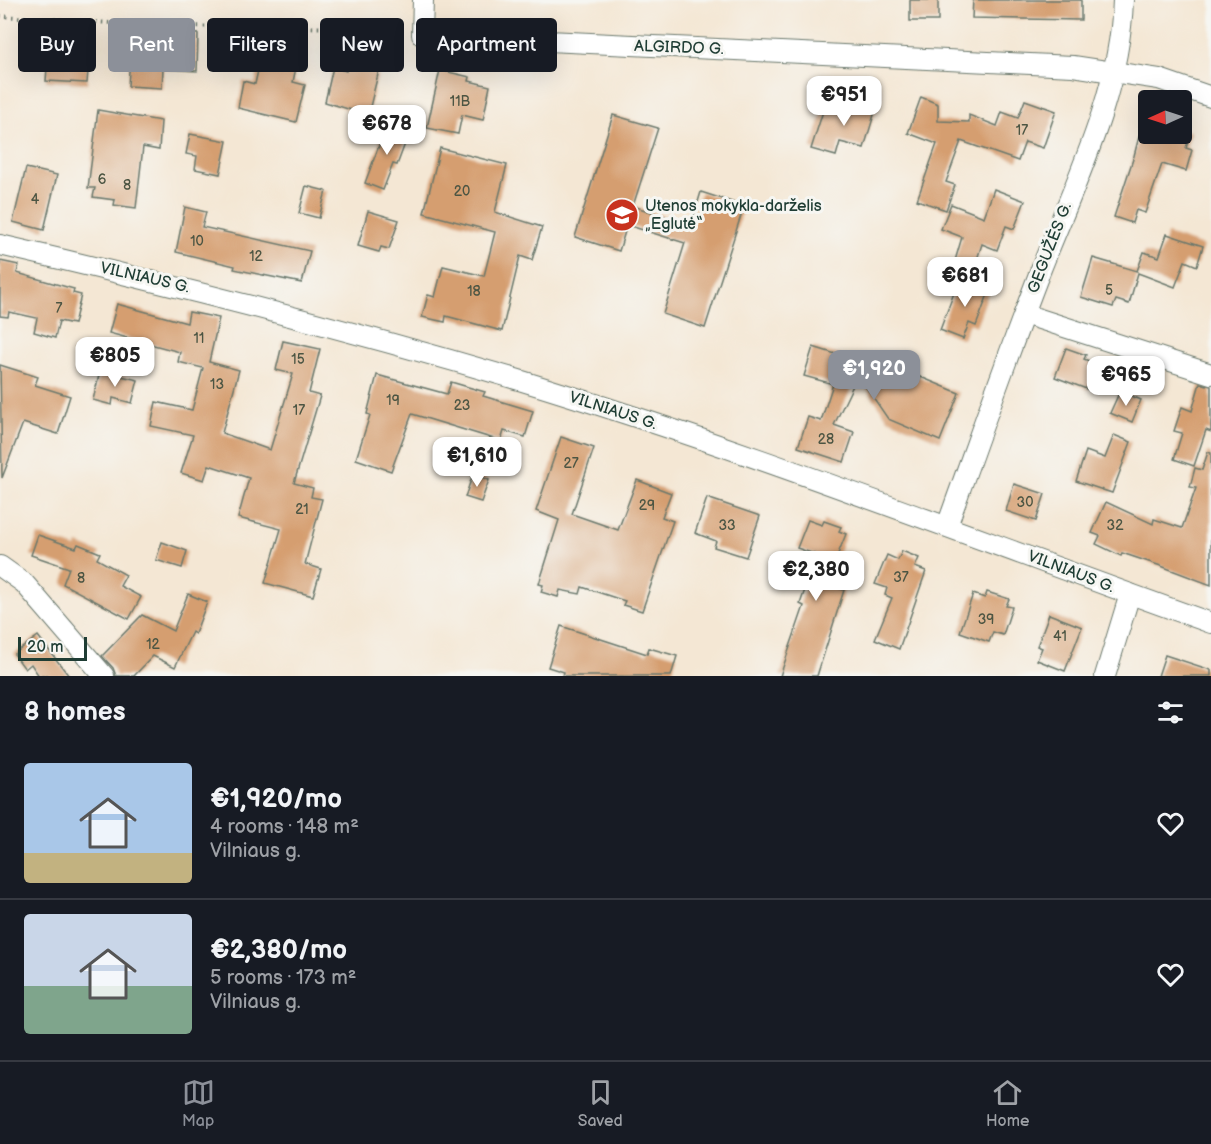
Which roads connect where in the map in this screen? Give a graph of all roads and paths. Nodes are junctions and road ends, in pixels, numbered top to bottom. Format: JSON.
{"nodes":[{"id":1,"x":423,"y":0,"type":"edge"},
{"id":2,"x":1124,"y":0,"type":"edge"},
{"id":3,"x":0,"y":16,"type":"edge"},
{"id":4,"x":422,"y":18,"type":"edge"},
{"id":5,"x":416,"y":34,"type":"edge"},
{"id":6,"x":557,"y":41,"type":"edge"},
{"id":7,"x":1114,"y":70,"type":"junction"},
{"id":8,"x":1211,"y":97,"type":"edge"},
{"id":9,"x":0,"y":245,"type":"edge"},
{"id":10,"x":1024,"y":314,"type":"junction"},
{"id":11,"x":1211,"y":374,"type":"edge"},
{"id":12,"x":947,"y":526,"type":"junction"},
{"id":13,"x":0,"y":566,"type":"edge"},
{"id":14,"x":1130,"y":594,"type":"junction"},
{"id":15,"x":1211,"y":623,"type":"edge"},
{"id":16,"x":104,"y":676,"type":"edge"},
{"id":17,"x":1105,"y":676,"type":"edge"}],
"edges":[{"from":1,"to":4,"type":"street"},
{"from":2,"to":7,"type":"street","name":"GEGUŽĖS G."},
{"from":3,"to":5,"type":"path"},
{"from":6,"to":7,"type":"street","name":"ALGIRDO G."},
{"from":7,"to":8,"type":"street","name":"ALGIRDO G."},
{"from":7,"to":10,"type":"street","name":"GEGUŽĖS G."},
{"from":9,"to":12,"type":"street","name":"VILNIAUS G."},
{"from":10,"to":11,"type":"street"},
{"from":10,"to":12,"type":"street","name":"GEGUŽĖS G."},
{"from":12,"to":14,"type":"street","name":"VILNIAUS G."},
{"from":13,"to":16,"type":"street"},
{"from":14,"to":15,"type":"street","name":"VILNIAUS G."},
{"from":14,"to":17,"type":"street"}]}
